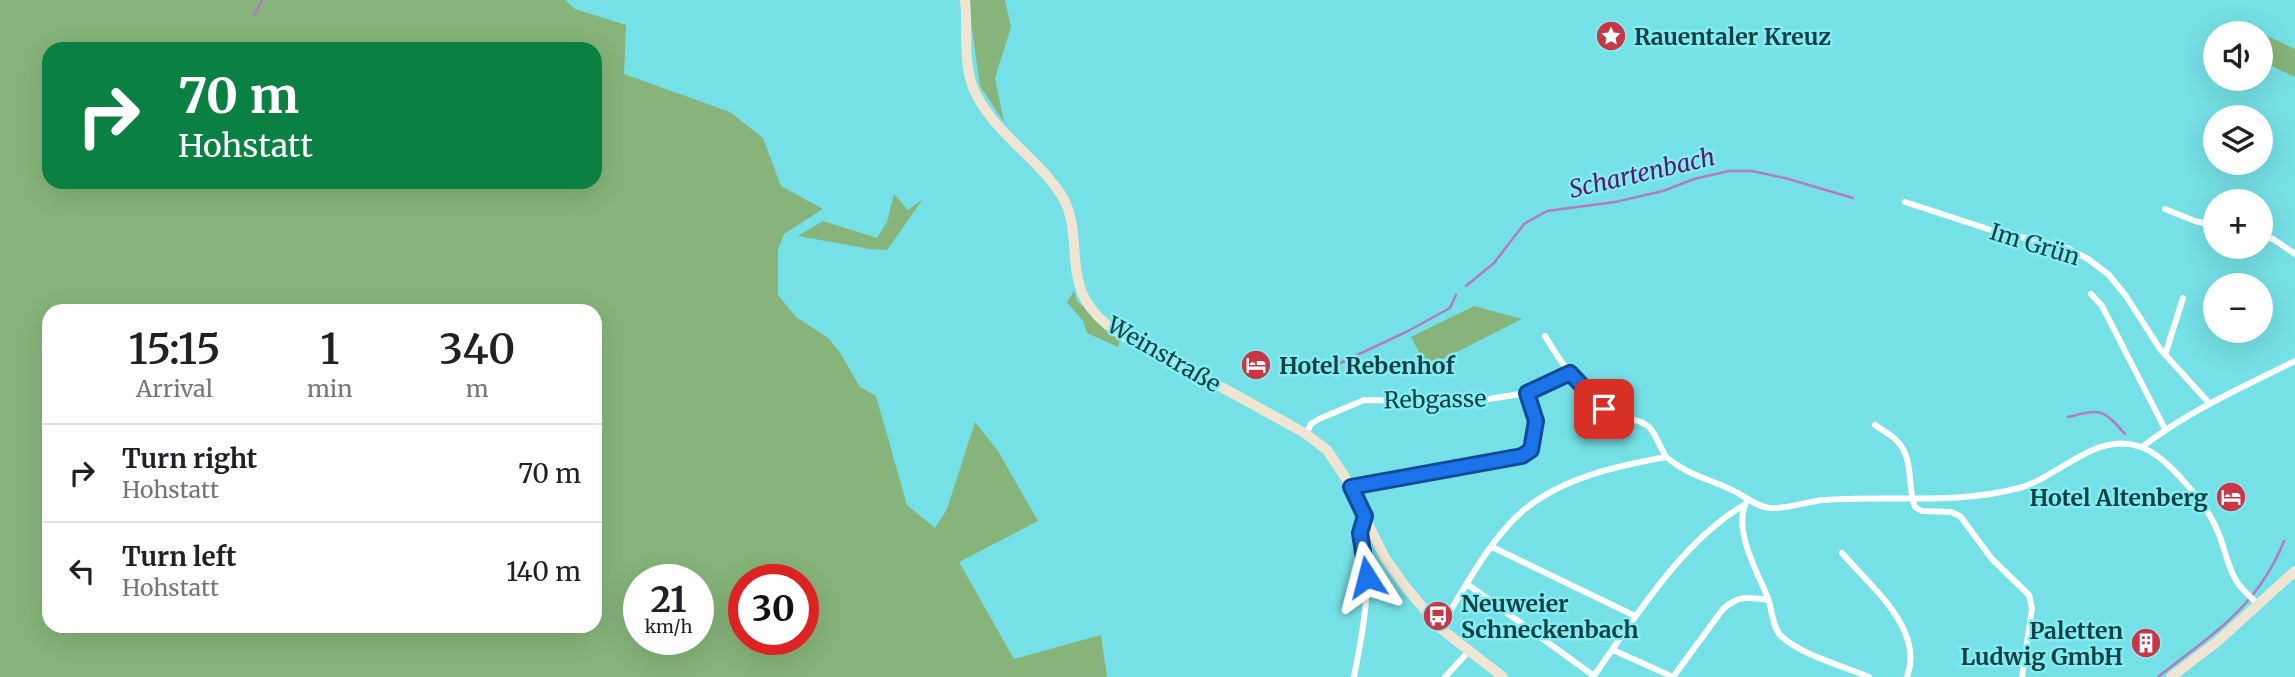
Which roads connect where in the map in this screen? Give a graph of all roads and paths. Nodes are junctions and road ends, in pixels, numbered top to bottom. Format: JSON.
{"nodes":[{"id":1,"x":965,"y":0,"type":"edge"},
{"id":2,"x":1905,"y":202,"type":"dead end"},
{"id":3,"x":2165,"y":209,"type":"dead end"},
{"id":4,"x":2203,"y":223,"type":"edge"},
{"id":5,"x":2273,"y":239,"type":"edge"},
{"id":6,"x":2295,"y":254,"type":"edge"},
{"id":7,"x":2091,"y":294,"type":"dead end"},
{"id":8,"x":2183,"y":298,"type":"dead end"},
{"id":9,"x":1545,"y":337,"type":"dead end"},
{"id":10,"x":2165,"y":355,"type":"junction"},
{"id":11,"x":2295,"y":361,"type":"edge"},
{"id":12,"x":1570,"y":373,"type":"junction"},
{"id":13,"x":1527,"y":393,"type":"junction"},
{"id":14,"x":2210,"y":404,"type":"junction"},
{"id":15,"x":1875,"y":425,"type":"dead end"},
{"id":16,"x":2165,"y":429,"type":"junction"},
{"id":17,"x":1306,"y":434,"type":"junction"},
{"id":18,"x":2142,"y":447,"type":"junction"},
{"id":19,"x":1666,"y":457,"type":"junction"},
{"id":20,"x":1351,"y":487,"type":"junction"},
{"id":21,"x":1911,"y":497,"type":"junction"},
{"id":22,"x":1746,"y":502,"type":"junction"},
{"id":23,"x":1365,"y":516,"type":"junction"},
{"id":24,"x":1492,"y":547,"type":"junction"},
{"id":25,"x":1842,"y":554,"type":"dead end"},
{"id":26,"x":2295,"y":571,"type":"edge"},
{"id":27,"x":1468,"y":584,"type":"junction"},
{"id":28,"x":1768,"y":600,"type":"junction"},
{"id":29,"x":2259,"y":605,"type":"junction"},
{"id":30,"x":1635,"y":616,"type":"junction"},
{"id":31,"x":1440,"y":628,"type":"junction"},
{"id":32,"x":1613,"y":650,"type":"junction"},
{"id":33,"x":1469,"y":651,"type":"junction"},
{"id":34,"x":1594,"y":676,"type":"edge"},
{"id":35,"x":1353,"y":677,"type":"edge"},
{"id":36,"x":1445,"y":677,"type":"edge"},
{"id":37,"x":1503,"y":677,"type":"edge"},
{"id":38,"x":1673,"y":677,"type":"edge"},
{"id":39,"x":1869,"y":677,"type":"edge"},
{"id":40,"x":1907,"y":677,"type":"edge"},
{"id":41,"x":2022,"y":677,"type":"edge"},
{"id":42,"x":2171,"y":677,"type":"edge"}],
"edges":[{"from":1,"to":17,"type":"main road","name":"Weinstraße"},
{"from":2,"to":10,"type":"street","name":"Im Grün"},
{"from":3,"to":4,"type":"street"},
{"from":5,"to":6,"type":"street"},
{"from":7,"to":16,"type":"street"},
{"from":8,"to":10,"type":"street"},
{"from":9,"to":12,"type":"street"},
{"from":10,"to":14,"type":"street","name":"Im Grün"},
{"from":11,"to":14,"type":"street"},
{"from":12,"to":13,"type":"street","name":"Rebgasse"},
{"from":12,"to":19,"type":"street"},
{"from":13,"to":17,"type":"street","name":"Rebgasse"},
{"from":13,"to":20,"type":"street"},
{"from":14,"to":16,"type":"street"},
{"from":15,"to":21,"type":"street"},
{"from":16,"to":18,"type":"street"},
{"from":17,"to":20,"type":"main road","name":"Weinstraße"},
{"from":18,"to":21,"type":"street"},
{"from":18,"to":29,"type":"street"},
{"from":19,"to":22,"type":"street"},
{"from":19,"to":24,"type":"street"},
{"from":20,"to":23,"type":"main road","name":"Weinstraße"},
{"from":21,"to":22,"type":"street"},
{"from":21,"to":41,"type":"street"},
{"from":22,"to":28,"type":"street"},
{"from":22,"to":30,"type":"street"},
{"from":23,"to":31,"type":"main road","name":"Weinstraße"},
{"from":23,"to":35,"type":"street","name":"Weinstraße"},
{"from":24,"to":27,"type":"street"},
{"from":24,"to":30,"type":"street"},
{"from":25,"to":40,"type":"street"},
{"from":26,"to":29,"type":"main road"},
{"from":27,"to":31,"type":"street"},
{"from":27,"to":34,"type":"street"},
{"from":28,"to":38,"type":"street"},
{"from":28,"to":39,"type":"street"},
{"from":29,"to":42,"type":"main road"},
{"from":30,"to":32,"type":"street"},
{"from":31,"to":33,"type":"main road","name":"Weinstraße"},
{"from":32,"to":34,"type":"street"},
{"from":32,"to":38,"type":"street"},
{"from":33,"to":36,"type":"street"},
{"from":33,"to":37,"type":"main road","name":"Weinstraße"}]}
